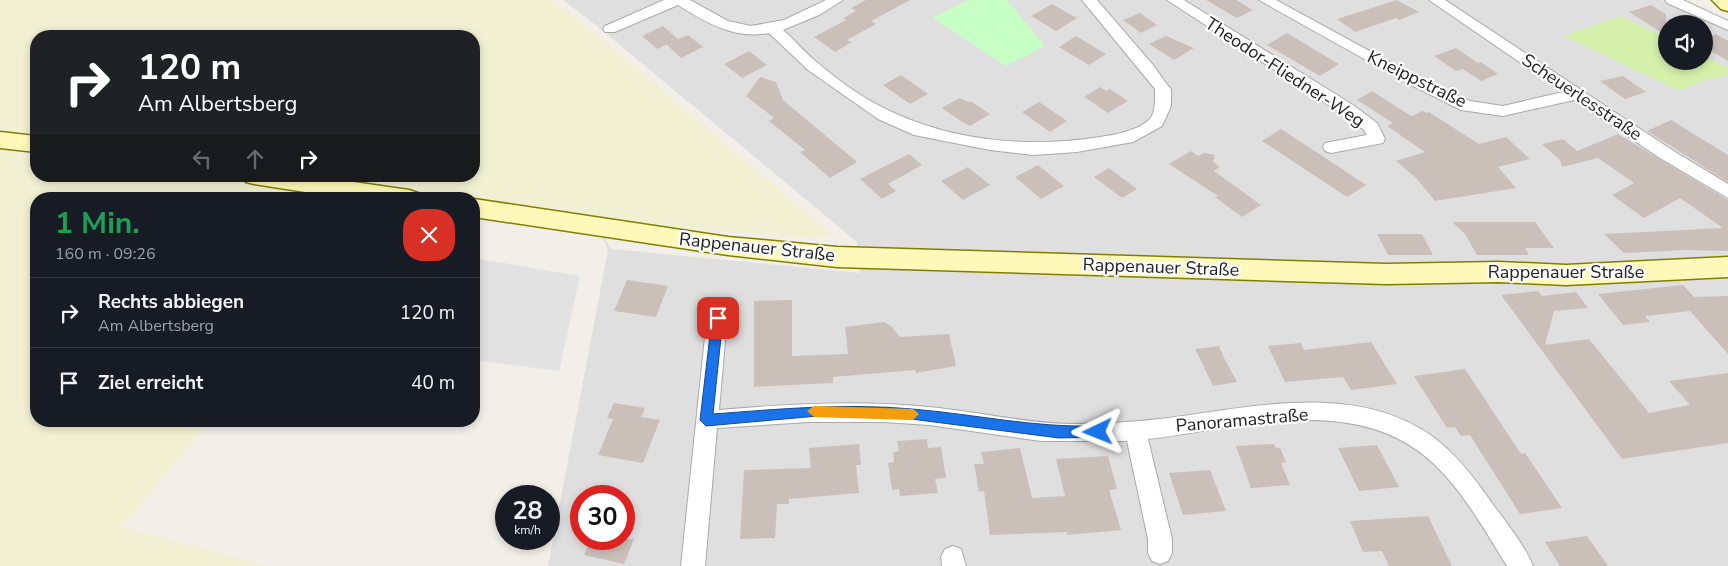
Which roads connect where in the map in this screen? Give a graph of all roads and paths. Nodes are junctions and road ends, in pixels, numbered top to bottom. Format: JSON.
{"nodes":[{"id":1,"x":678,"y":0,"type":"edge"},
{"id":2,"x":836,"y":0,"type":"edge"},
{"id":3,"x":1089,"y":0,"type":"edge"},
{"id":4,"x":1174,"y":0,"type":"edge"},
{"id":5,"x":1266,"y":0,"type":"edge"},
{"id":6,"x":1436,"y":0,"type":"edge"},
{"id":7,"x":1672,"y":0,"type":"edge"},
{"id":8,"x":1722,"y":0,"type":"edge"},
{"id":9,"x":1728,"y":5,"type":"edge"},
{"id":10,"x":1728,"y":26,"type":"edge"},
{"id":11,"x":772,"y":28,"type":"junction"},
{"id":12,"x":610,"y":29,"type":"dead end"},
{"id":13,"x":1579,"y":94,"type":"junction"},
{"id":14,"x":0,"y":140,"type":"edge"},
{"id":15,"x":30,"y":143,"type":"edge"},
{"id":16,"x":1332,"y":147,"type":"dead end"},
{"id":17,"x":295,"y":182,"type":"edge"},
{"id":18,"x":363,"y":192,"type":"edge"},
{"id":19,"x":1728,"y":192,"type":"edge"},
{"id":20,"x":480,"y":209,"type":"edge"},
{"id":21,"x":1728,"y":267,"type":"edge"},
{"id":22,"x":718,"y":318,"type":"dead end"},
{"id":23,"x":706,"y":420,"type":"junction"},
{"id":24,"x":1136,"y":431,"type":"junction"},
{"id":25,"x":1160,"y":553,"type":"dead end"},
{"id":26,"x":693,"y":566,"type":"edge"},
{"id":27,"x":1520,"y":566,"type":"edge"}],
"edges":[{"from":1,"to":11,"type":"street"},
{"from":1,"to":12,"type":"street"},
{"from":2,"to":11,"type":"street"},
{"from":3,"to":11,"type":"street"},
{"from":4,"to":16,"type":"street","name":"Theodor-Fliedner-Weg"},
{"from":5,"to":13,"type":"street","name":"Kneippstraße"},
{"from":6,"to":13,"type":"street","name":"Scheuerlesstraße"},
{"from":7,"to":10,"type":"street"},
{"from":8,"to":9,"type":"street"},
{"from":13,"to":19,"type":"street","name":"Scheuerlesstraße"},
{"from":14,"to":15,"type":"street"},
{"from":17,"to":18,"type":"street"},
{"from":20,"to":21,"type":"street","name":"Rappenauer Straße"},
{"from":22,"to":23,"type":"street"},
{"from":23,"to":24,"type":"street","name":"Panoramastraße"},
{"from":23,"to":26,"type":"street"},
{"from":24,"to":25,"type":"street"},
{"from":24,"to":27,"type":"street","name":"Panoramastraße"}]}
